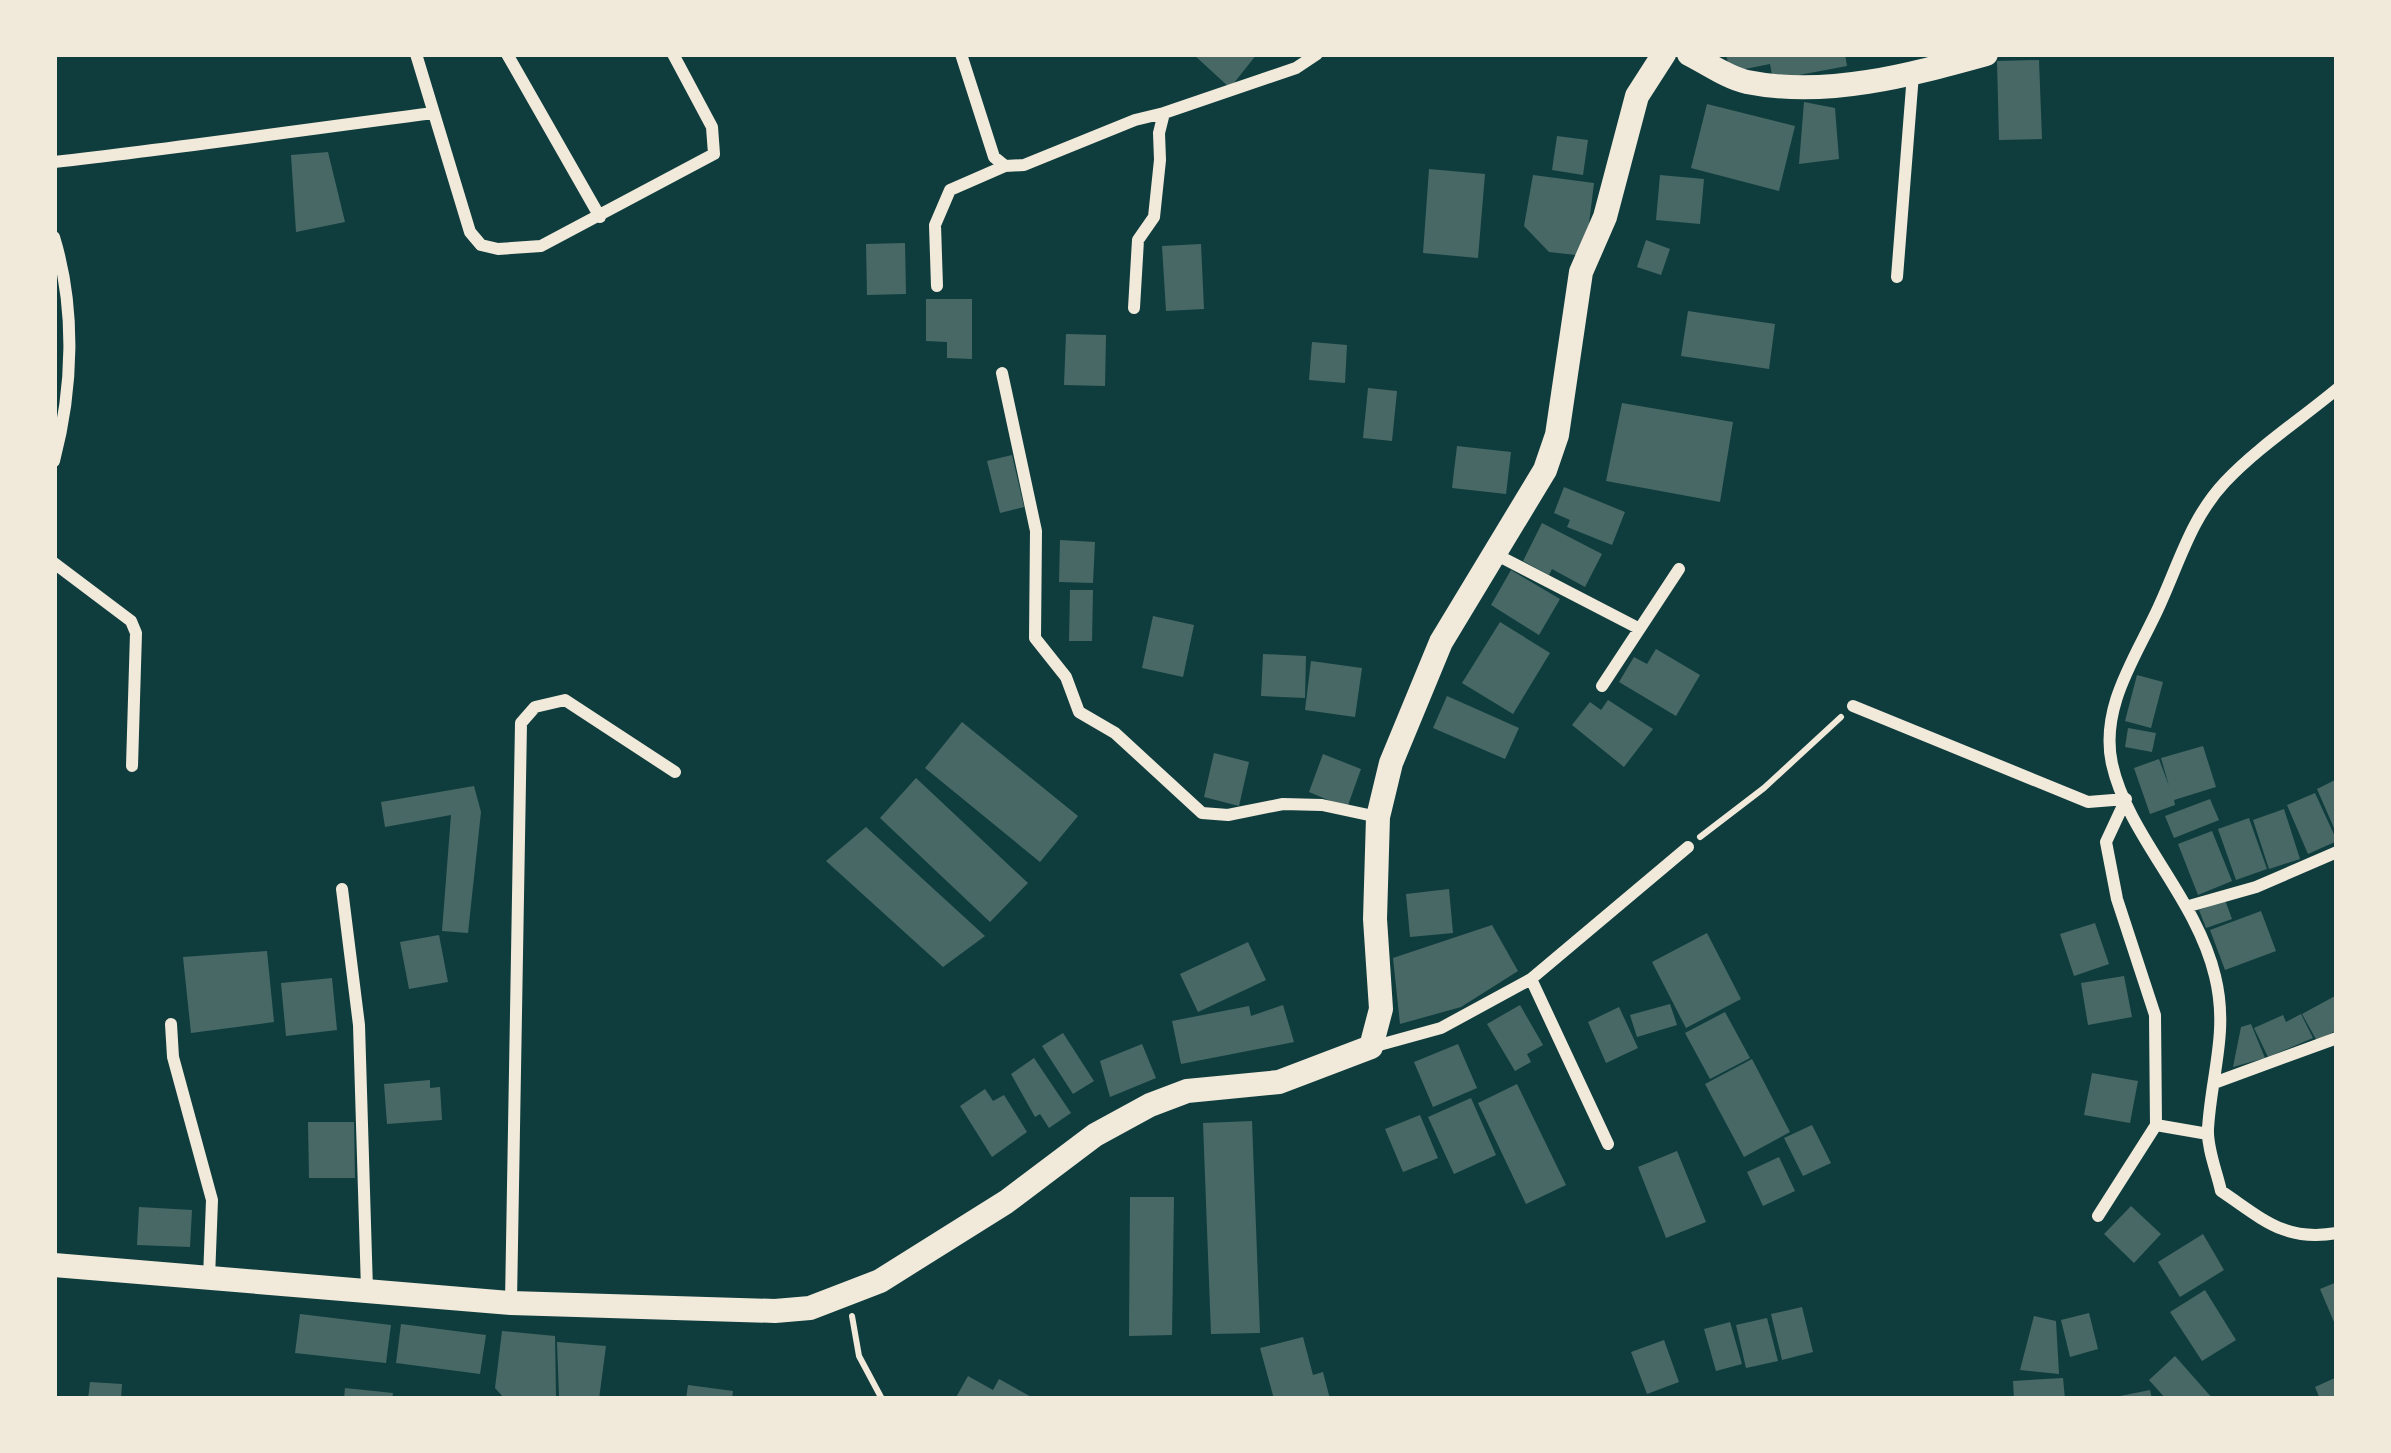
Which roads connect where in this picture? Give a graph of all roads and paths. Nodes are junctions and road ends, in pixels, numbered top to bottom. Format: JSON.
{"nodes":[{"id":1,"x":416,"y":54,"type":"edge"},
{"id":2,"x":507,"y":54,"type":"edge"},
{"id":3,"x":673,"y":54,"type":"edge"},
{"id":4,"x":961,"y":54,"type":"edge"},
{"id":5,"x":1317,"y":54,"type":"edge"},
{"id":6,"x":1664,"y":54,"type":"edge"},
{"id":7,"x":1688,"y":54,"type":"edge"},
{"id":8,"x":1984,"y":54,"type":"edge"},
{"id":9,"x":1913,"y":74,"type":"junction"},
{"id":10,"x":434,"y":113,"type":"junction"},
{"id":11,"x":1164,"y":113,"type":"junction"},
{"id":12,"x":54,"y":161,"type":"edge"},
{"id":13,"x":1005,"y":166,"type":"junction"},
{"id":14,"x":600,"y":217,"type":"junction"},
{"id":15,"x":54,"y":237,"type":"edge"},
{"id":16,"x":1897,"y":277,"type":"dead end"},
{"id":17,"x":937,"y":286,"type":"dead end"},
{"id":18,"x":1134,"y":308,"type":"dead end"},
{"id":19,"x":1002,"y":373,"type":"dead end"},
{"id":20,"x":2337,"y":389,"type":"edge"},
{"id":21,"x":54,"y":461,"type":"edge"},
{"id":22,"x":1492,"y":553,"type":"junction"},
{"id":23,"x":54,"y":563,"type":"edge"},
{"id":24,"x":1678,"y":568,"type":"dead end"},
{"id":25,"x":1638,"y":628,"type":"junction"},
{"id":26,"x":1602,"y":686,"type":"dead end"},
{"id":27,"x":1853,"y":706,"type":"joint"},
{"id":28,"x":133,"y":766,"type":"dead end"},
{"id":29,"x":674,"y":772,"type":"dead end"},
{"id":30,"x":2126,"y":799,"type":"junction"},
{"id":31,"x":1378,"y":817,"type":"junction"},
{"id":32,"x":1688,"y":847,"type":"joint"},
{"id":33,"x":2337,"y":852,"type":"edge"},
{"id":34,"x":342,"y":889,"type":"dead end"},
{"id":35,"x":2189,"y":906,"type":"junction"},
{"id":36,"x":1532,"y":979,"type":"junction"},
{"id":37,"x":171,"y":1024,"type":"dead end"},
{"id":38,"x":2337,"y":1038,"type":"edge"},
{"id":39,"x":1371,"y":1047,"type":"junction"},
{"id":40,"x":2214,"y":1083,"type":"junction"},
{"id":41,"x":2156,"y":1125,"type":"junction"},
{"id":42,"x":2208,"y":1134,"type":"junction"},
{"id":43,"x":1608,"y":1144,"type":"dead end"},
{"id":44,"x":2098,"y":1216,"type":"dead end"},
{"id":45,"x":2337,"y":1233,"type":"edge"},
{"id":46,"x":54,"y":1264,"type":"edge"},
{"id":47,"x":209,"y":1277,"type":"junction"},
{"id":48,"x":368,"y":1290,"type":"junction"},
{"id":49,"x":848,"y":1295,"type":"junction"},
{"id":50,"x":511,"y":1303,"type":"junction"},
{"id":51,"x":882,"y":1399,"type":"edge"}],
"edges":[{"from":1,"to":10,"type":"street"},
{"from":2,"to":14,"type":"street"},
{"from":3,"to":14,"type":"street"},
{"from":4,"to":13,"type":"street"},
{"from":5,"to":11,"type":"street"},
{"from":6,"to":22,"type":"main road"},
{"from":7,"to":9,"type":"main road"},
{"from":8,"to":9,"type":"main road"},
{"from":9,"to":16,"type":"street"},
{"from":10,"to":12,"type":"street"},
{"from":10,"to":14,"type":"street"},
{"from":11,"to":13,"type":"street"},
{"from":11,"to":18,"type":"street"},
{"from":13,"to":17,"type":"street"},
{"from":15,"to":21,"type":"street"},
{"from":19,"to":31,"type":"street"},
{"from":20,"to":30,"type":"street"},
{"from":22,"to":25,"type":"street"},
{"from":22,"to":31,"type":"main road"},
{"from":23,"to":28,"type":"street"},
{"from":24,"to":25,"type":"street"},
{"from":25,"to":26,"type":"street"},
{"from":27,"to":30,"type":"street"},
{"from":27,"to":32,"type":"path"},
{"from":29,"to":50,"type":"street"},
{"from":30,"to":35,"type":"street"},
{"from":30,"to":41,"type":"street"},
{"from":31,"to":39,"type":"main road"},
{"from":32,"to":36,"type":"street"},
{"from":33,"to":35,"type":"street"},
{"from":34,"to":48,"type":"street"},
{"from":35,"to":40,"type":"street"},
{"from":36,"to":39,"type":"street"},
{"from":36,"to":43,"type":"street"},
{"from":37,"to":47,"type":"street"},
{"from":38,"to":40,"type":"street"},
{"from":39,"to":49,"type":"main road"},
{"from":40,"to":42,"type":"street"},
{"from":41,"to":42,"type":"street"},
{"from":41,"to":44,"type":"street"},
{"from":42,"to":45,"type":"street"},
{"from":46,"to":47,"type":"main road"},
{"from":47,"to":48,"type":"main road"},
{"from":48,"to":50,"type":"main road"},
{"from":49,"to":50,"type":"main road"},
{"from":49,"to":51,"type":"path"}]}
